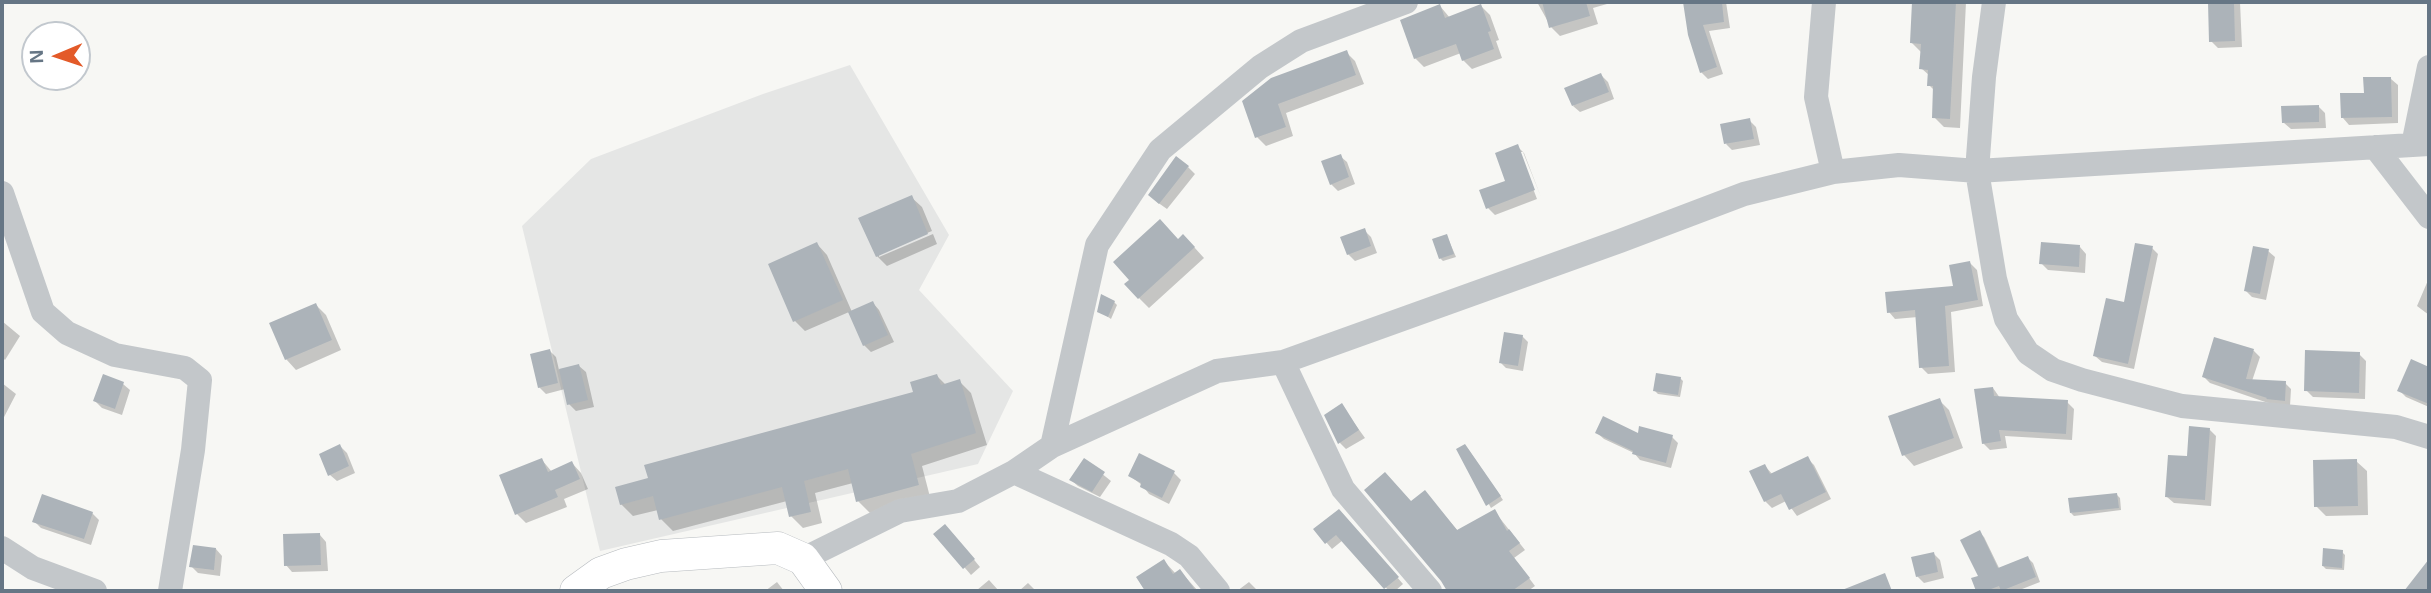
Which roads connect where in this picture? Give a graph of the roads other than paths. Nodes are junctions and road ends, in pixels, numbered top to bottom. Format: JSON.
{"nodes":[{"id":1,"x":1406,"y":2,"type":"edge"},
{"id":2,"x":1824,"y":2,"type":"edge"},
{"id":3,"x":1994,"y":2,"type":"edge"},
{"id":4,"x":2429,"y":67,"type":"edge"},
{"id":5,"x":2421,"y":145,"type":"edge"},
{"id":6,"x":2375,"y":147,"type":"junction"},
{"id":7,"x":1977,"y":171,"type":"junction"},
{"id":8,"x":1833,"y":172,"type":"junction"},
{"id":9,"x":2,"y":193,"type":"edge"},
{"id":10,"x":2429,"y":217,"type":"edge"},
{"id":11,"x":1283,"y":362,"type":"junction"},
{"id":12,"x":2429,"y":437,"type":"edge"},
{"id":13,"x":1052,"y":446,"type":"junction"},
{"id":14,"x":1014,"y":472,"type":"junction"},
{"id":15,"x":2,"y":548,"type":"edge"},
{"id":16,"x":803,"y":559,"type":"junction"},
{"id":17,"x":95,"y":591,"type":"edge"},
{"id":18,"x":170,"y":591,"type":"edge"},
{"id":19,"x":576,"y":591,"type":"edge"},
{"id":20,"x":827,"y":591,"type":"edge"},
{"id":21,"x":1218,"y":591,"type":"edge"},
{"id":22,"x":1430,"y":591,"type":"edge"}],
"edges":[{"from":1,"to":13,"type":"street"},
{"from":2,"to":8,"type":"street"},
{"from":3,"to":7,"type":"street"},
{"from":4,"to":5,"type":"street"},
{"from":5,"to":6,"type":"street"},
{"from":6,"to":7,"type":"street"},
{"from":6,"to":10,"type":"street"},
{"from":7,"to":8,"type":"street"},
{"from":7,"to":12,"type":"street"},
{"from":8,"to":11,"type":"street"},
{"from":9,"to":18,"type":"street"},
{"from":11,"to":13,"type":"street"},
{"from":11,"to":22,"type":"street"},
{"from":13,"to":14,"type":"street"},
{"from":14,"to":16,"type":"street"},
{"from":14,"to":21,"type":"street"},
{"from":15,"to":17,"type":"street"},
{"from":16,"to":19,"type":"main road"},
{"from":16,"to":20,"type":"main road"}]}
